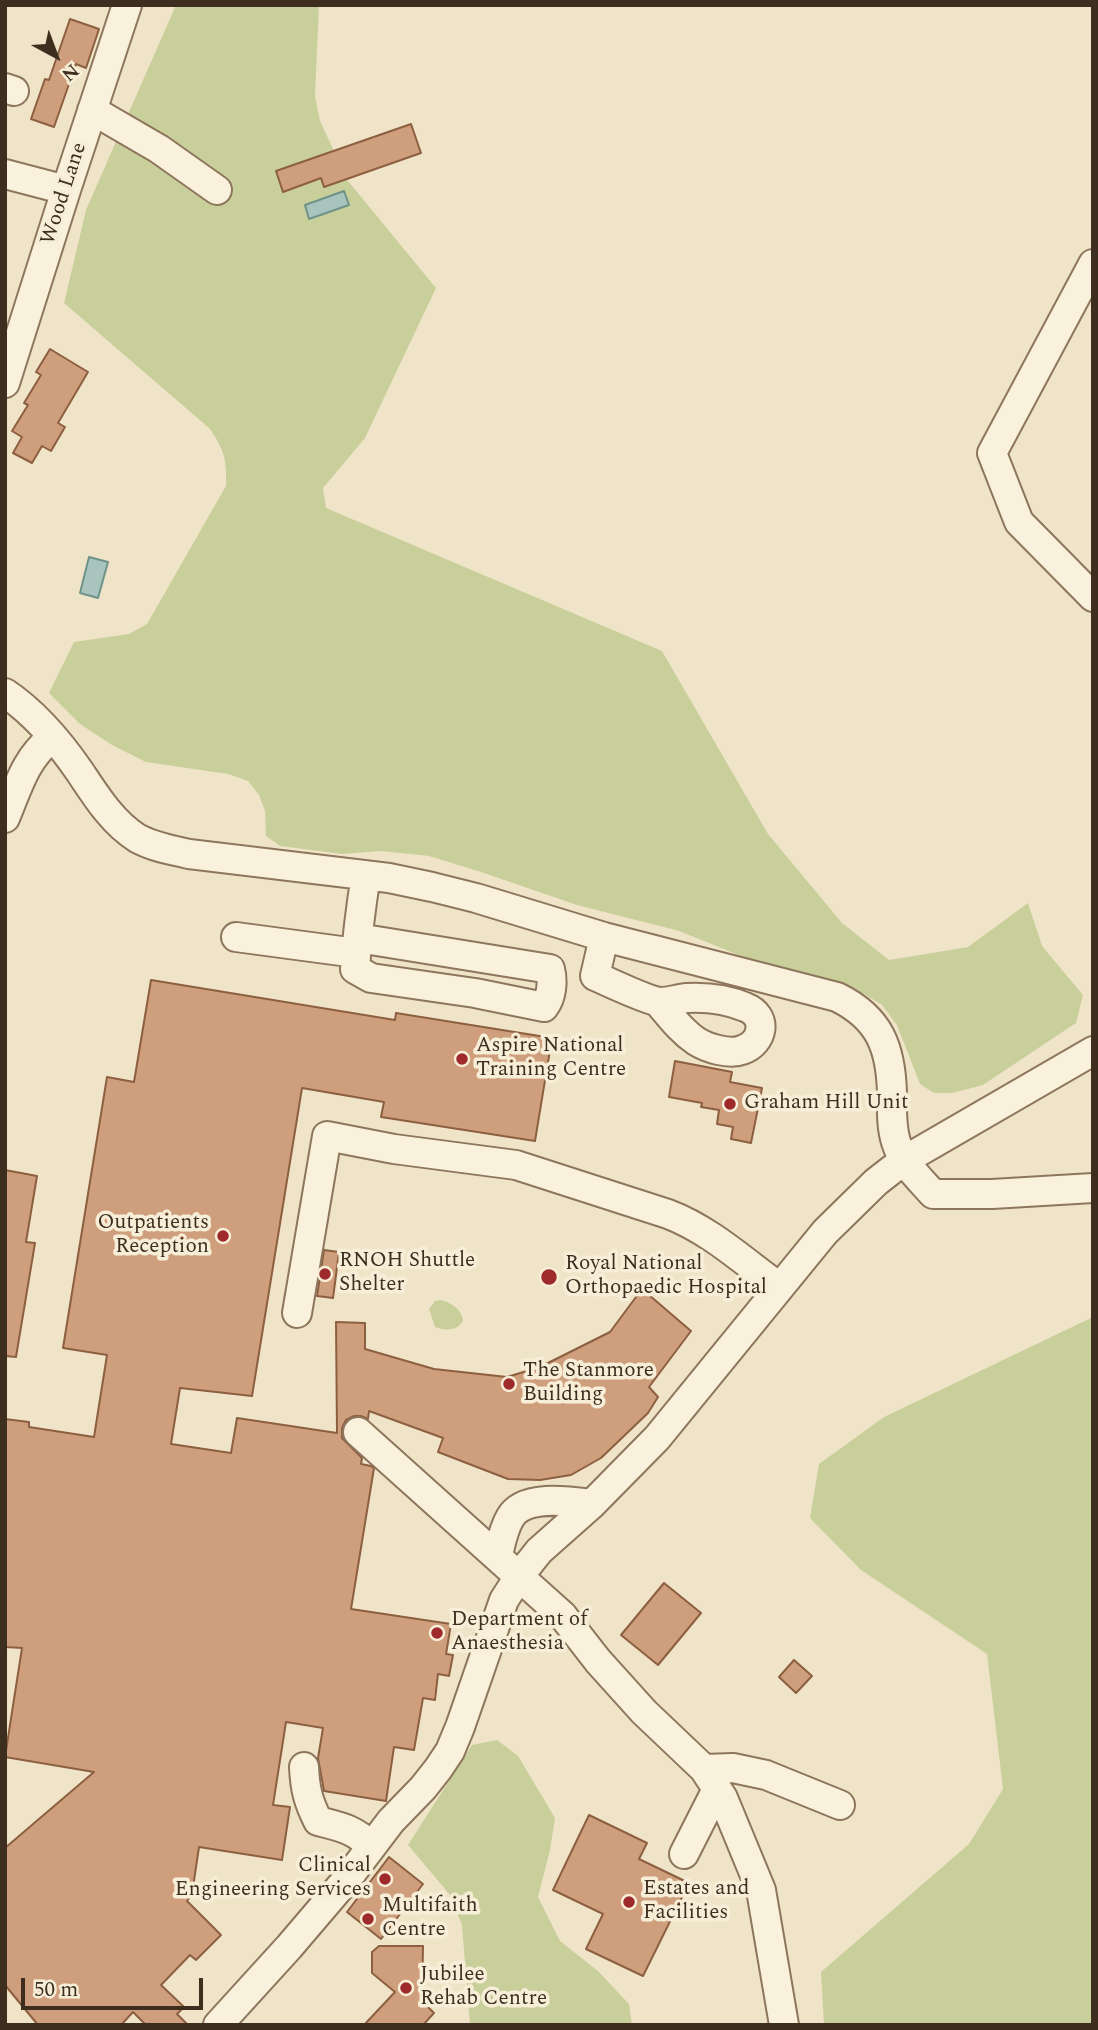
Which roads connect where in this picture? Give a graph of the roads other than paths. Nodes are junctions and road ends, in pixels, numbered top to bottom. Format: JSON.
{"nodes":[{"id":1,"x":127,"y":5,"type":"edge"},
{"id":2,"x":92,"y":110,"type":"junction"},
{"id":3,"x":5,"y":174,"type":"edge"},
{"id":4,"x":66,"y":190,"type":"junction"},
{"id":5,"x":217,"y":190,"type":"dead end"},
{"id":6,"x":1093,"y":264,"type":"edge"},
{"id":7,"x":5,"y":383,"type":"edge"},
{"id":8,"x":1093,"y":597,"type":"edge"},
{"id":9,"x":5,"y":693,"type":"edge"},
{"id":10,"x":52,"y":737,"type":"junction"},
{"id":11,"x":5,"y":818,"type":"edge"},
{"id":12,"x":366,"y":874,"type":"junction"},
{"id":13,"x":236,"y":937,"type":"dead end"},
{"id":14,"x":604,"y":937,"type":"junction"},
{"id":15,"x":356,"y":953,"type":"junction"},
{"id":16,"x":658,"y":1002,"type":"dead end"},
{"id":17,"x":1093,"y":1051,"type":"edge"},
{"id":18,"x":903,"y":1161,"type":"junction"},
{"id":19,"x":1093,"y":1188,"type":"edge"},
{"id":20,"x":779,"y":1287,"type":"junction"},
{"id":21,"x":296,"y":1313,"type":"dead end"},
{"id":22,"x":358,"y":1432,"type":"dead end"},
{"id":23,"x":592,"y":1504,"type":"junction"},
{"id":24,"x":498,"y":1555,"type":"junction"},
{"id":25,"x":520,"y":1575,"type":"junction"},
{"id":26,"x":304,"y":1766,"type":"dead end"},
{"id":27,"x":711,"y":1779,"type":"junction"},
{"id":28,"x":840,"y":1805,"type":"dead end"},
{"id":29,"x":371,"y":1846,"type":"junction"},
{"id":30,"x":684,"y":1854,"type":"dead end"},
{"id":31,"x":218,"y":2025,"type":"edge"},
{"id":32,"x":784,"y":2025,"type":"edge"}],
"edges":[{"from":1,"to":2,"type":"street","name":"Wood Lane"},
{"from":2,"to":4,"type":"street","name":"Wood Lane"},
{"from":2,"to":5,"type":"street"},
{"from":3,"to":4,"type":"street"},
{"from":4,"to":7,"type":"street","name":"Wood Lane"},
{"from":6,"to":8,"type":"street"},
{"from":9,"to":10,"type":"street"},
{"from":10,"to":11,"type":"street"},
{"from":10,"to":12,"type":"street"},
{"from":12,"to":14,"type":"street"},
{"from":12,"to":15,"type":"street"},
{"from":13,"to":15,"type":"street"},
{"from":14,"to":16,"type":"street"},
{"from":14,"to":18,"type":"street"},
{"from":15,"to":15,"type":"street"},
{"from":17,"to":18,"type":"street"},
{"from":18,"to":19,"type":"street"},
{"from":18,"to":20,"type":"street"},
{"from":20,"to":21,"type":"street"},
{"from":20,"to":23,"type":"street"},
{"from":22,"to":24,"type":"street"},
{"from":23,"to":24,"type":"street"},
{"from":23,"to":25,"type":"street"},
{"from":24,"to":25,"type":"street"},
{"from":25,"to":27,"type":"street"},
{"from":25,"to":29,"type":"street"},
{"from":26,"to":29,"type":"street"},
{"from":27,"to":28,"type":"street"},
{"from":27,"to":30,"type":"street"},
{"from":27,"to":32,"type":"street"},
{"from":29,"to":31,"type":"street"}]}
